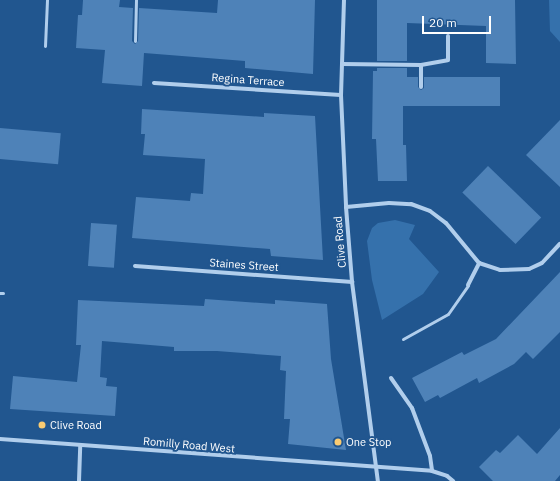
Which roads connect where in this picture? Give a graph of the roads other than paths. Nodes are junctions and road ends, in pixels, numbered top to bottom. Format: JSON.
{"nodes":[{"id":1,"x":47,"y":0,"type":"edge"},
{"id":2,"x":136,"y":0,"type":"edge"},
{"id":3,"x":344,"y":0,"type":"edge"},
{"id":4,"x":448,"y":36,"type":"dead end"},
{"id":5,"x":135,"y":41,"type":"dead end"},
{"id":6,"x":45,"y":46,"type":"dead end"},
{"id":7,"x":342,"y":64,"type":"junction"},
{"id":8,"x":421,"y":65,"type":"junction"},
{"id":9,"x":154,"y":83,"type":"dead end"},
{"id":10,"x":421,"y":86,"type":"dead end"},
{"id":11,"x":341,"y":96,"type":"junction"},
{"id":12,"x":346,"y":207,"type":"junction"},
{"id":13,"x":560,"y":244,"type":"edge"},
{"id":14,"x":479,"y":263,"type":"junction"},
{"id":15,"x":135,"y":266,"type":"dead end"},
{"id":16,"x":352,"y":282,"type":"junction"},
{"id":17,"x":468,"y":285,"type":"joint"},
{"id":18,"x":403,"y":339,"type":"dead end"},
{"id":19,"x":391,"y":378,"type":"dead end"},
{"id":20,"x":0,"y":439,"type":"edge"},
{"id":21,"x":80,"y":446,"type":"junction"},
{"id":22,"x":377,"y":469,"type":"junction"},
{"id":23,"x":432,"y":471,"type":"junction"},
{"id":24,"x":79,"y":481,"type":"edge"},
{"id":25,"x":378,"y":481,"type":"edge"},
{"id":26,"x":454,"y":481,"type":"edge"}],
"edges":[{"from":1,"to":6,"type":"lane"},
{"from":2,"to":5,"type":"lane"},
{"from":3,"to":7,"type":"street","name":"Clive Road"},
{"from":4,"to":8,"type":"street"},
{"from":7,"to":8,"type":"street"},
{"from":7,"to":11,"type":"street","name":"Clive Road"},
{"from":8,"to":10,"type":"street"},
{"from":9,"to":11,"type":"street","name":"Regina Terrace"},
{"from":11,"to":12,"type":"street","name":"Clive Road"},
{"from":12,"to":14,"type":"street"},
{"from":12,"to":16,"type":"street","name":"Clive Road"},
{"from":13,"to":14,"type":"street"},
{"from":14,"to":17,"type":"street"},
{"from":15,"to":16,"type":"street","name":"Staines Street"},
{"from":16,"to":22,"type":"street","name":"Clive Road"},
{"from":17,"to":18,"type":"lane"},
{"from":19,"to":23,"type":"street"},
{"from":20,"to":21,"type":"street","name":"Romilly Road West"},
{"from":21,"to":22,"type":"street","name":"Romilly Road West"},
{"from":21,"to":24,"type":"street"},
{"from":22,"to":23,"type":"street","name":"Romilly Road West"},
{"from":22,"to":25,"type":"street","name":"Clive Road"},
{"from":23,"to":26,"type":"street","name":"Romilly Road West"}]}
